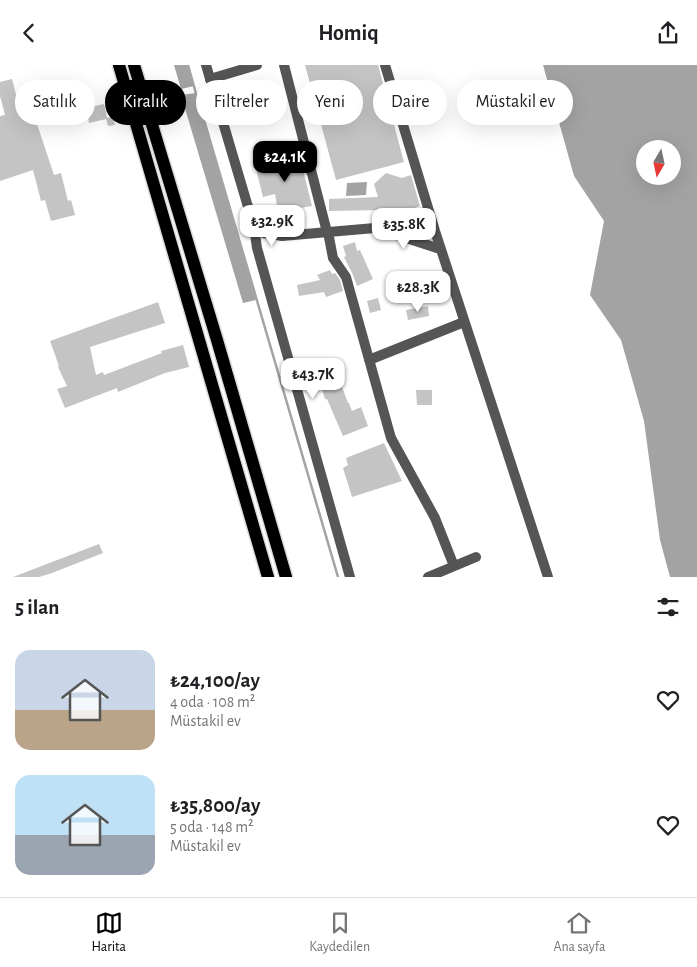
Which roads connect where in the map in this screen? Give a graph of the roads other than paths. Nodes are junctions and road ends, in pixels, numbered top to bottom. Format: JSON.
{"nodes":[{"id":1,"x":118,"y":65,"type":"edge"},
{"id":2,"x":134,"y":65,"type":"edge"},
{"id":3,"x":206,"y":65,"type":"edge"},
{"id":4,"x":257,"y":65,"type":"edge"},
{"id":5,"x":284,"y":65,"type":"edge"},
{"id":6,"x":385,"y":65,"type":"edge"},
{"id":7,"x":210,"y":79,"type":"junction"},
{"id":8,"x":254,"y":227,"type":"junction"},
{"id":9,"x":327,"y":232,"type":"junction"},
{"id":10,"x":440,"y":249,"type":"junction"},
{"id":11,"x":464,"y":322,"type":"junction"},
{"id":12,"x":369,"y":360,"type":"junction"},
{"id":13,"x":476,"y":557,"type":"dead end"},
{"id":14,"x":454,"y":566,"type":"junction"},
{"id":15,"x":348,"y":576,"type":"edge"},
{"id":16,"x":268,"y":577,"type":"edge"},
{"id":17,"x":286,"y":577,"type":"edge"},
{"id":18,"x":428,"y":577,"type":"edge"},
{"id":19,"x":548,"y":577,"type":"edge"}],
"edges":[{"from":1,"to":16,"type":"main road"},
{"from":2,"to":17,"type":"main road"},
{"from":3,"to":7,"type":"street"},
{"from":4,"to":7,"type":"street"},
{"from":5,"to":9,"type":"street"},
{"from":6,"to":10,"type":"street"},
{"from":7,"to":8,"type":"street"},
{"from":8,"to":9,"type":"street"},
{"from":8,"to":15,"type":"street"},
{"from":9,"to":10,"type":"street"},
{"from":9,"to":12,"type":"street"},
{"from":10,"to":11,"type":"street"},
{"from":11,"to":12,"type":"street"},
{"from":11,"to":19,"type":"street"},
{"from":12,"to":14,"type":"street"},
{"from":13,"to":14,"type":"street"},
{"from":14,"to":18,"type":"street"}]}
